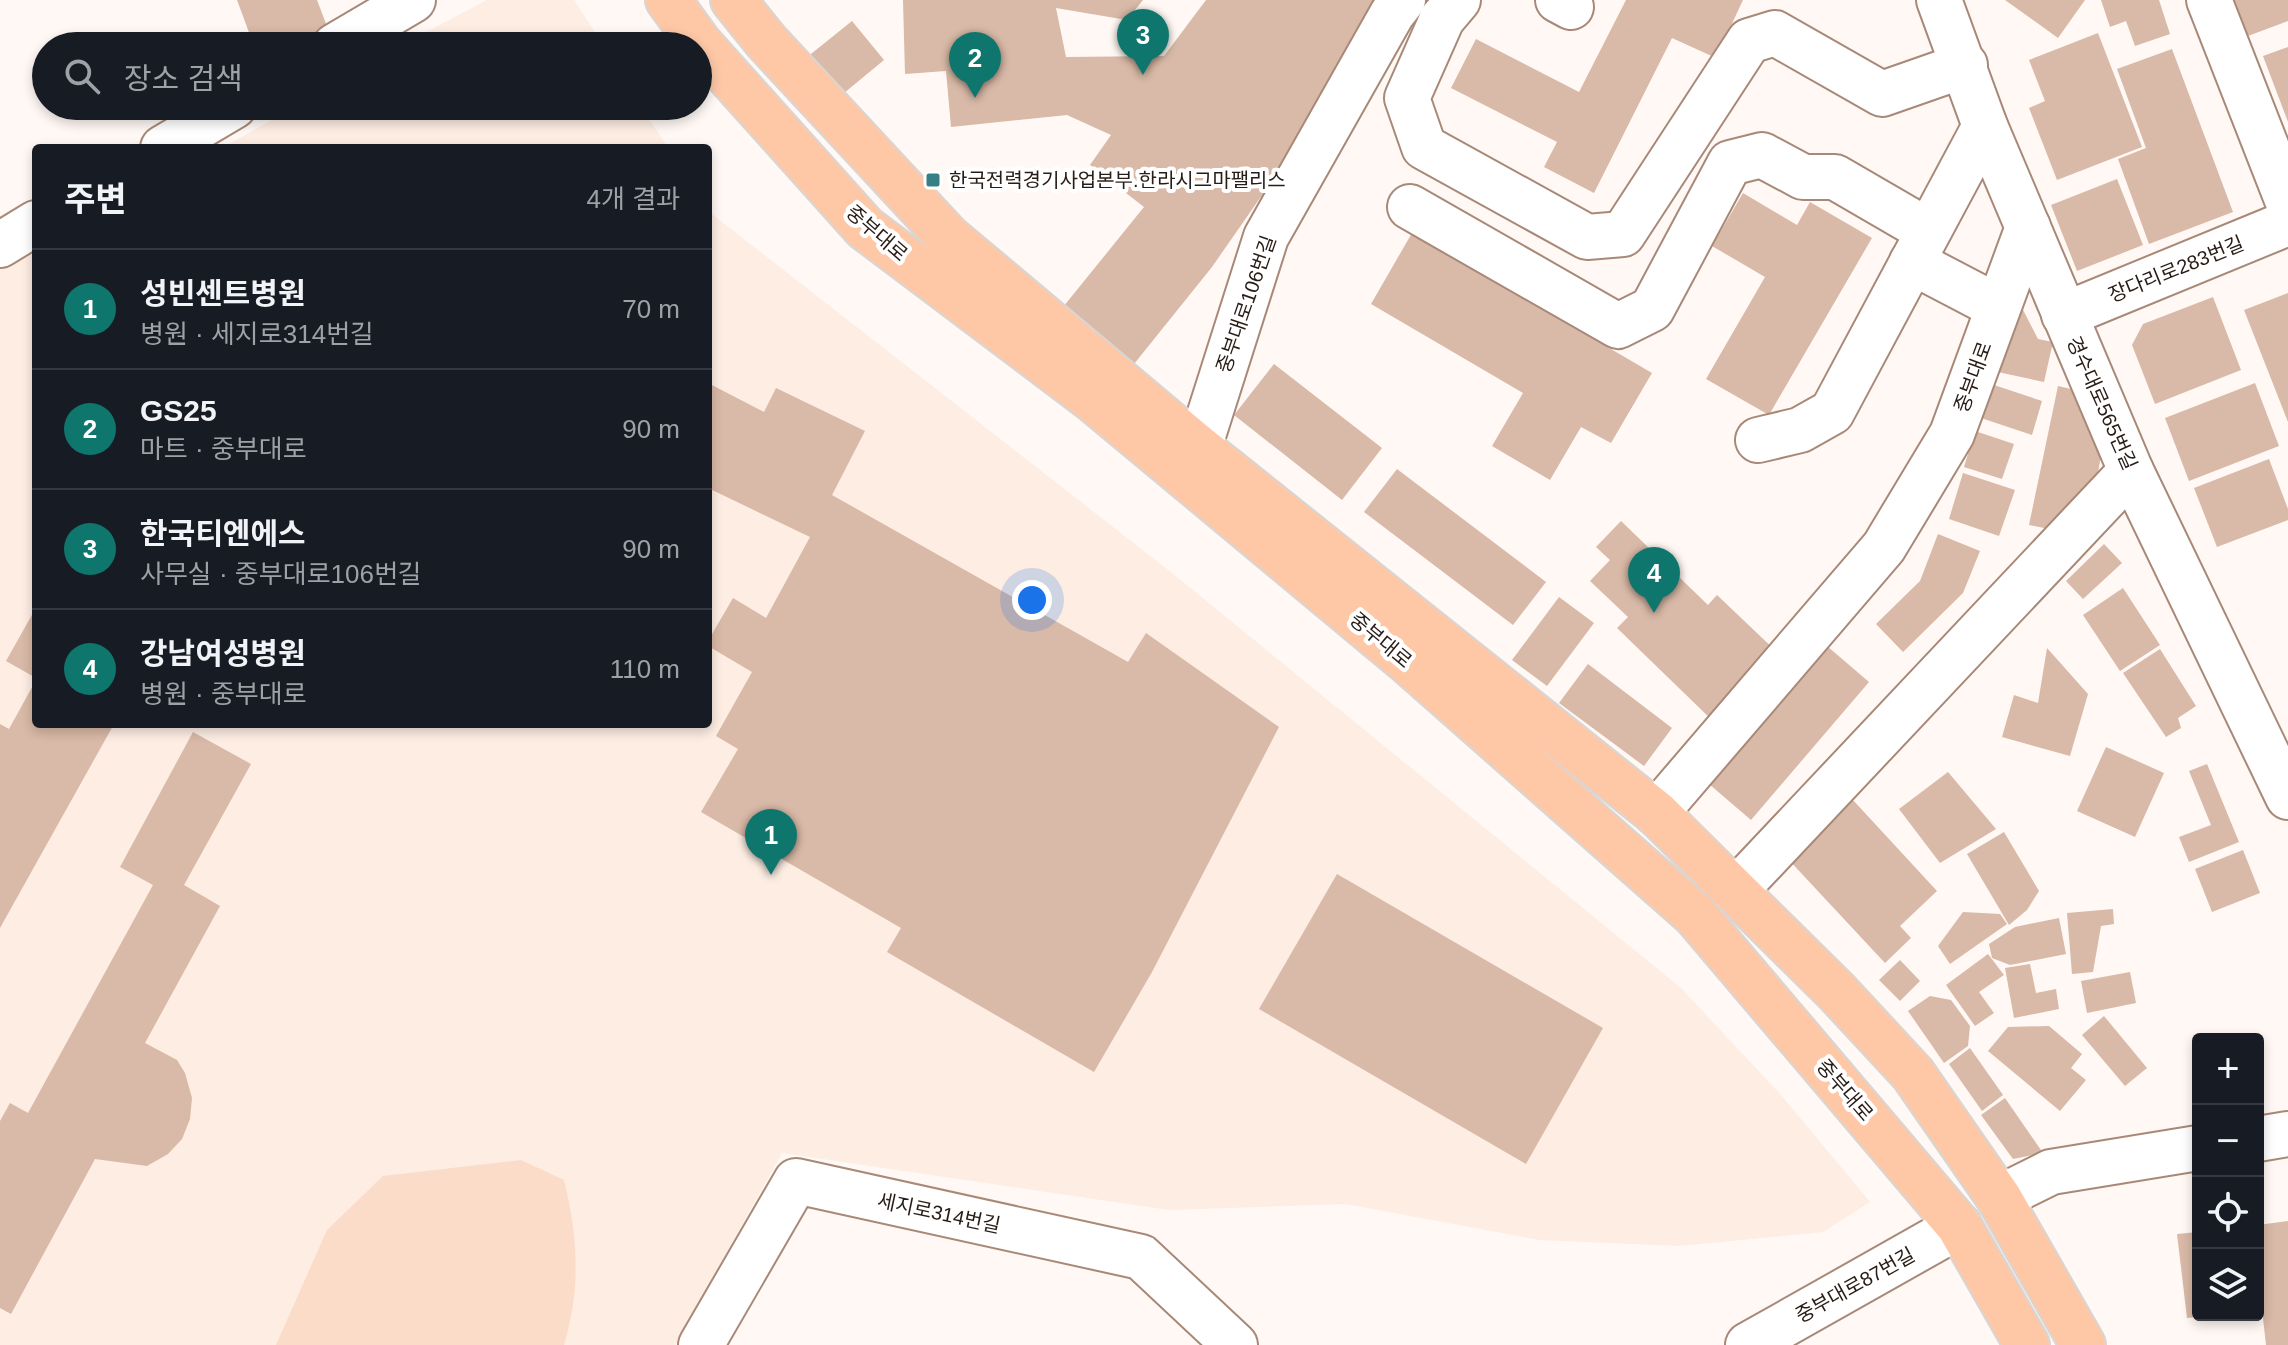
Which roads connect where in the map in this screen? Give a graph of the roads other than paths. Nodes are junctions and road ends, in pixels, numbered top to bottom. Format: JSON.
{"nodes":[{"id":1,"x":413,"y":0,"type":"edge"},
{"id":2,"x":668,"y":0,"type":"edge"},
{"id":3,"x":733,"y":0,"type":"edge"},
{"id":4,"x":1403,"y":0,"type":"edge"},
{"id":5,"x":1458,"y":0,"type":"edge"},
{"id":6,"x":1939,"y":0,"type":"edge"},
{"id":7,"x":2209,"y":0,"type":"edge"},
{"id":8,"x":359,"y":32,"type":"edge"},
{"id":9,"x":691,"y":32,"type":"edge"},
{"id":10,"x":712,"y":57,"type":"edge"},
{"id":11,"x":1965,"y":65,"type":"junction"},
{"id":12,"x":210,"y":120,"type":"edge"},
{"id":13,"x":1985,"y":126,"type":"junction"},
{"id":14,"x":170,"y":144,"type":"edge"},
{"id":15,"x":2288,"y":202,"type":"edge"},
{"id":16,"x":1410,"y":207,"type":"dead end"},
{"id":17,"x":2288,"y":223,"type":"edge"},
{"id":18,"x":32,"y":225,"type":"edge"},
{"id":19,"x":2028,"y":227,"type":"junction"},
{"id":20,"x":0,"y":245,"type":"edge"},
{"id":21,"x":1920,"y":247,"type":"junction"},
{"id":22,"x":1998,"y":307,"type":"junction"},
{"id":23,"x":2064,"y":315,"type":"junction"},
{"id":24,"x":1758,"y":440,"type":"dead end"},
{"id":25,"x":1199,"y":448,"type":"junction"},
{"id":26,"x":2131,"y":471,"type":"junction"},
{"id":27,"x":2288,"y":797,"type":"edge"},
{"id":28,"x":1656,"y":813,"type":"junction"},
{"id":29,"x":1735,"y":891,"type":"junction"},
{"id":30,"x":2288,"y":1134,"type":"edge"},
{"id":31,"x":2264,"y":1138,"type":"edge"},
{"id":32,"x":2192,"y":1149,"type":"edge"},
{"id":33,"x":1999,"y":1198,"type":"junction"},
{"id":34,"x":1959,"y":1226,"type":"junction"},
{"id":35,"x":709,"y":1342,"type":"edge"},
{"id":36,"x":1751,"y":1344,"type":"edge"},
{"id":37,"x":1235,"y":1345,"type":"edge"},
{"id":38,"x":2027,"y":1345,"type":"edge"},
{"id":39,"x":2083,"y":1345,"type":"edge"}],
"edges":[{"from":1,"to":8,"type":"street"},
{"from":2,"to":9,"type":"main road","name":"중부대로"},
{"from":3,"to":25,"type":"main road","name":"중부대로"},
{"from":4,"to":25,"type":"street","name":"중부대로106번길"},
{"from":5,"to":11,"type":"street"},
{"from":6,"to":11,"type":"street","name":"경수대로565번길"},
{"from":7,"to":15,"type":"street"},
{"from":10,"to":34,"type":"main road","name":"중부대로"},
{"from":11,"to":13,"type":"street","name":"경수대로565번길"},
{"from":12,"to":14,"type":"street"},
{"from":13,"to":19,"type":"street","name":"경수대로565번길"},
{"from":13,"to":21,"type":"street"},
{"from":16,"to":21,"type":"street"},
{"from":17,"to":23,"type":"street","name":"장다리로283번길"},
{"from":18,"to":20,"type":"street"},
{"from":19,"to":22,"type":"street","name":"중부대로"},
{"from":19,"to":23,"type":"street","name":"경수대로565번길"},
{"from":21,"to":22,"type":"street"},
{"from":21,"to":24,"type":"street"},
{"from":22,"to":28,"type":"street","name":"중부대로"},
{"from":23,"to":26,"type":"street","name":"경수대로565번길"},
{"from":25,"to":28,"type":"main road","name":"중부대로"},
{"from":26,"to":27,"type":"street","name":"경수대로565번길"},
{"from":26,"to":29,"type":"street"},
{"from":28,"to":29,"type":"main road","name":"중부대로"},
{"from":29,"to":33,"type":"main road","name":"중부대로"},
{"from":30,"to":31,"type":"street"},
{"from":32,"to":33,"type":"street"},
{"from":33,"to":39,"type":"main road","name":"중부대로"},
{"from":34,"to":36,"type":"street","name":"중부대로87번길"},
{"from":34,"to":38,"type":"main road","name":"중부대로"},
{"from":35,"to":37,"type":"street","name":"세지로314번길"}]}
